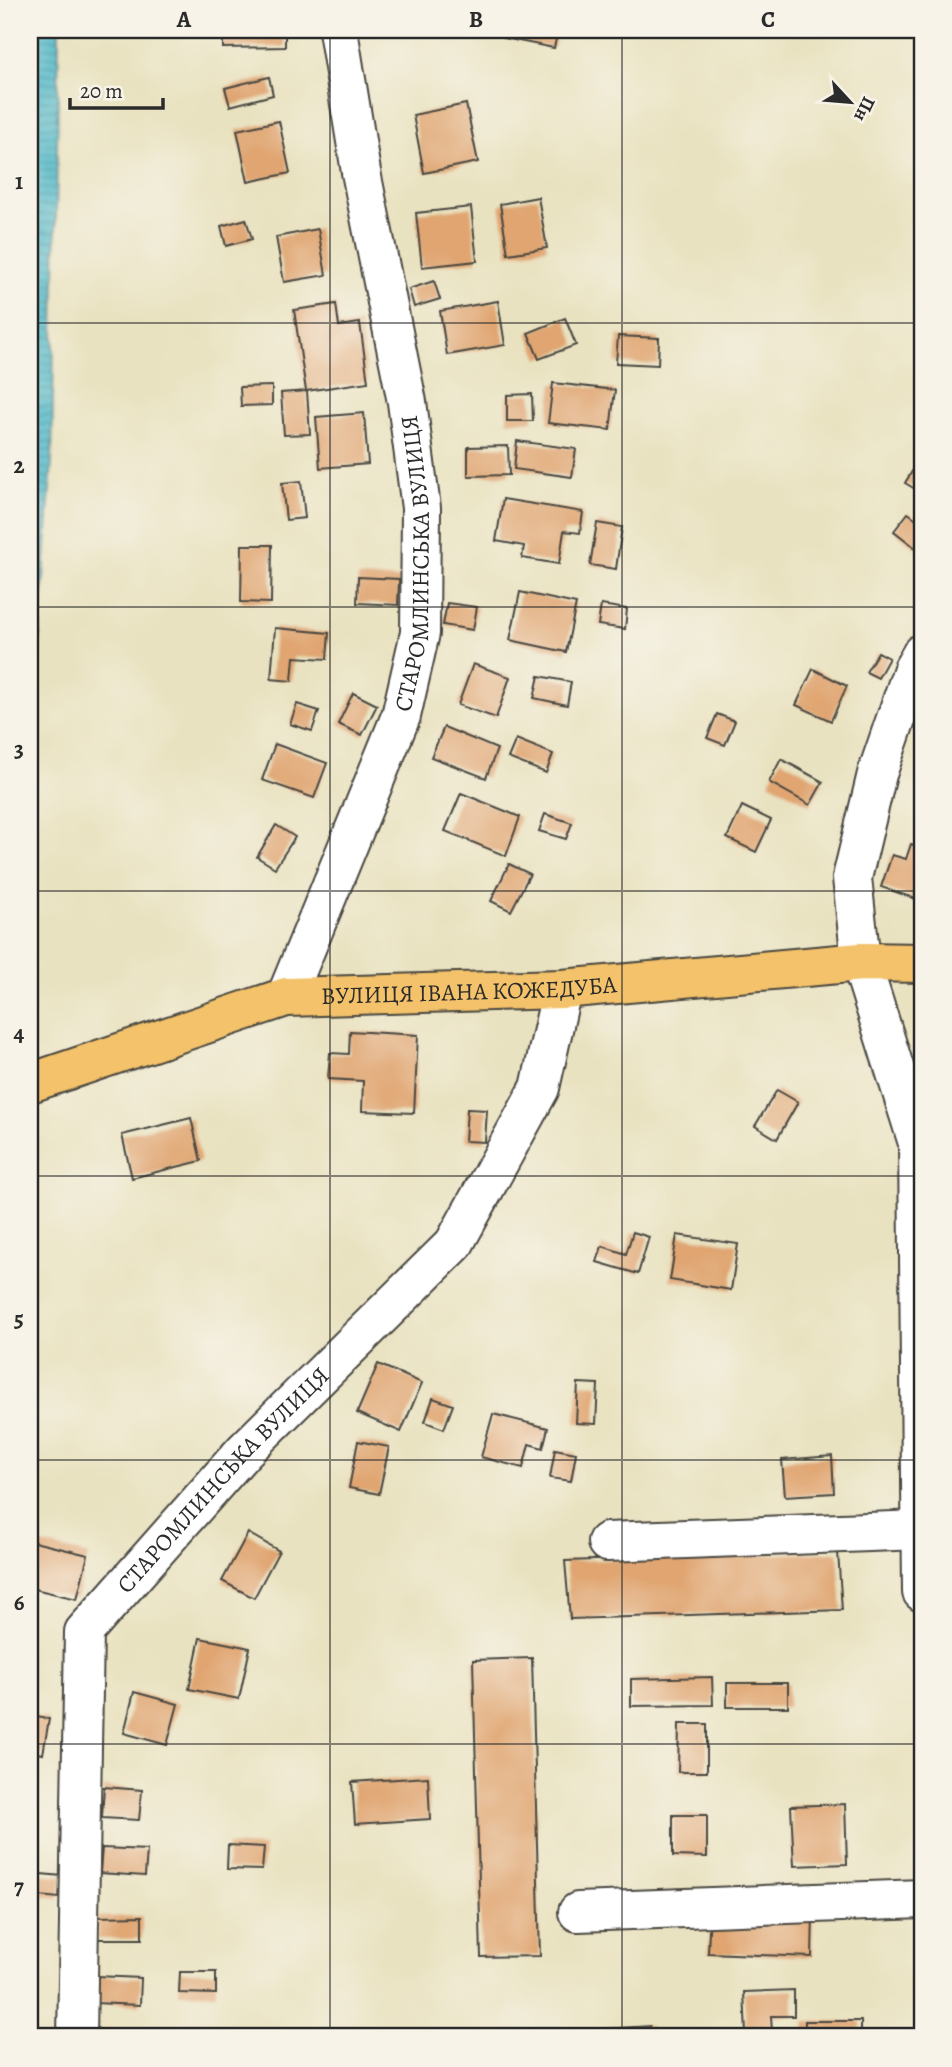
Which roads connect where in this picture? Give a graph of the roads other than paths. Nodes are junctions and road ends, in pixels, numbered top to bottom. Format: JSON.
{"nodes":[{"id":1,"x":338,"y":30,"type":"edge"},
{"id":2,"x":922,"y":653,"type":"edge"},
{"id":3,"x":861,"y":962,"type":"junction"},
{"id":4,"x":922,"y":962,"type":"edge"},
{"id":5,"x":562,"y":989,"type":"junction"},
{"id":6,"x":286,"y":997,"type":"junction"},
{"id":7,"x":30,"y":1083,"type":"edge"},
{"id":8,"x":921,"y":1530,"type":"edge"},
{"id":9,"x":607,"y":1542,"type":"dead end"},
{"id":10,"x":922,"y":1592,"type":"edge"},
{"id":11,"x":922,"y":1899,"type":"edge"},
{"id":12,"x":578,"y":1912,"type":"dead end"},
{"id":13,"x":77,"y":2037,"type":"edge"}],
"edges":[{"from":1,"to":6,"type":"street","name":"СТАРОМЛИНСЬКА ВУЛИЦЯ"},
{"from":2,"to":3,"type":"street"},
{"from":3,"to":4,"type":"main road","name":"ВУЛИЦЯ ІВАНА КОЖЕДУБА"},
{"from":3,"to":5,"type":"main road","name":"ВУЛИЦЯ ІВАНА КОЖЕДУБА"},
{"from":3,"to":8,"type":"street"},
{"from":5,"to":6,"type":"main road","name":"ВУЛИЦЯ ІВАНА КОЖЕДУБА"},
{"from":5,"to":13,"type":"street","name":"СТАРОМЛИНСЬКА ВУЛИЦЯ"},
{"from":6,"to":7,"type":"main road","name":"ВУЛИЦЯ ІВАНА КОЖЕДУБА"},
{"from":8,"to":9,"type":"street"},
{"from":8,"to":10,"type":"street"},
{"from":11,"to":12,"type":"street"}]}
